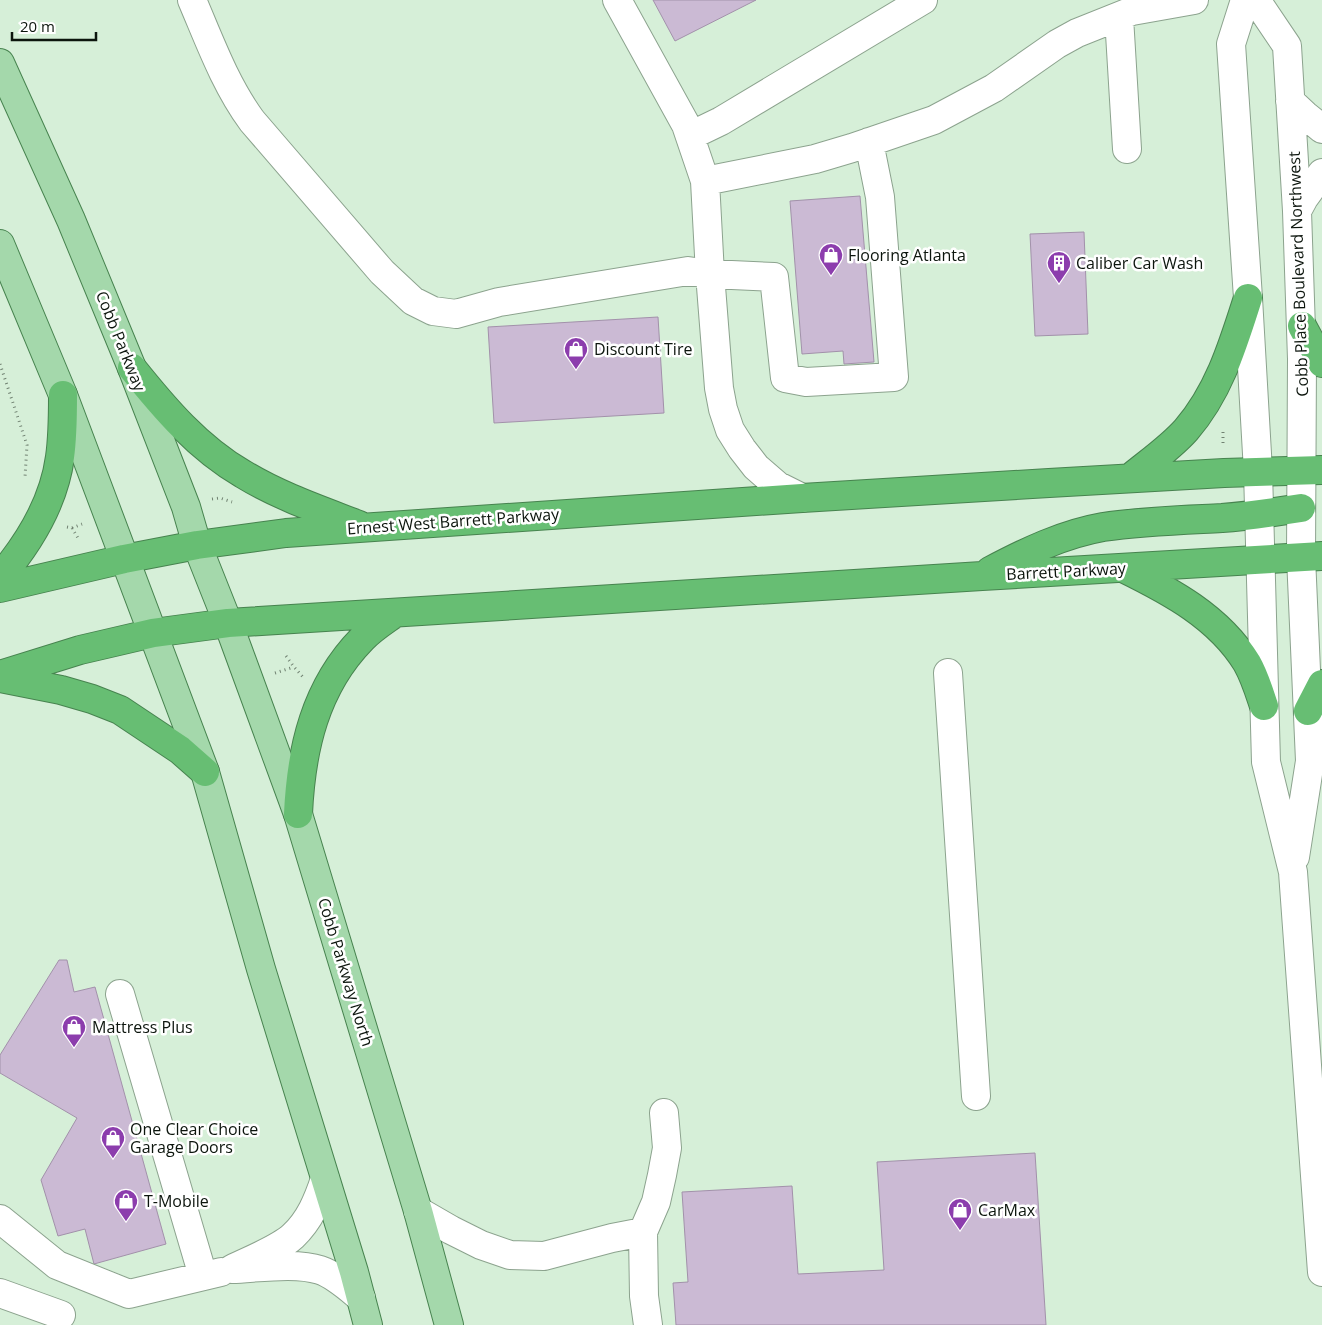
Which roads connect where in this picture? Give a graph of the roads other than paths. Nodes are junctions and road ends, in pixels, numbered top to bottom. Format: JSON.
{"nodes":[{"id":1,"x":192,"y":0,"type":"edge"},
{"id":2,"x":617,"y":0,"type":"edge"},
{"id":3,"x":923,"y":0,"type":"edge"},
{"id":4,"x":1194,"y":0,"type":"edge"},
{"id":5,"x":1245,"y":0,"type":"edge"},
{"id":6,"x":1256,"y":0,"type":"edge"},
{"id":7,"x":1119,"y":17,"type":"junction"},
{"id":8,"x":0,"y":63,"type":"edge"},
{"id":9,"x":1290,"y":101,"type":"junction"},
{"id":10,"x":1322,"y":129,"type":"edge"},
{"id":11,"x":690,"y":136,"type":"junction"},
{"id":12,"x":870,"y":142,"type":"junction"},
{"id":13,"x":1127,"y":149,"type":"dead end"},
{"id":14,"x":1322,"y":173,"type":"edge"},
{"id":15,"x":705,"y":181,"type":"junction"},
{"id":16,"x":1297,"y":211,"type":"junction"},
{"id":17,"x":0,"y":244,"type":"edge"},
{"id":18,"x":710,"y":274,"type":"junction"},
{"id":19,"x":1248,"y":298,"type":"junction"},
{"id":20,"x":1302,"y":326,"type":"junction"},
{"id":21,"x":1322,"y":363,"type":"edge"},
{"id":22,"x":132,"y":368,"type":"junction"},
{"id":23,"x":63,"y":395,"type":"junction"},
{"id":24,"x":1312,"y":470,"type":"edge"},
{"id":25,"x":1258,"y":471,"type":"junction"},
{"id":26,"x":1130,"y":478,"type":"junction"},
{"id":27,"x":802,"y":498,"type":"junction"},
{"id":28,"x":1308,"y":510,"type":"edge"},
{"id":29,"x":1259,"y":516,"type":"junction"},
{"id":30,"x":365,"y":528,"type":"junction"},
{"id":31,"x":196,"y":545,"type":"junction"},
{"id":32,"x":1312,"y":557,"type":"edge"},
{"id":33,"x":124,"y":559,"type":"junction"},
{"id":34,"x":1260,"y":560,"type":"junction"},
{"id":35,"x":1122,"y":567,"type":"junction"},
{"id":36,"x":982,"y":576,"type":"junction"},
{"id":37,"x":0,"y":577,"type":"edge"},
{"id":38,"x":0,"y":588,"type":"edge"},
{"id":39,"x":395,"y":612,"type":"junction"},
{"id":40,"x":228,"y":623,"type":"junction"},
{"id":41,"x":153,"y":633,"type":"junction"},
{"id":42,"x":948,"y":673,"type":"dead end"},
{"id":43,"x":0,"y":677,"type":"edge"},
{"id":44,"x":1322,"y":684,"type":"edge"},
{"id":45,"x":1264,"y":706,"type":"junction"},
{"id":46,"x":1308,"y":711,"type":"junction"},
{"id":47,"x":206,"y":772,"type":"junction"},
{"id":48,"x":298,"y":814,"type":"junction"},
{"id":49,"x":1293,"y":872,"type":"junction"},
{"id":50,"x":120,"y":994,"type":"dead end"},
{"id":51,"x":1315,"y":1089,"type":"edge"},
{"id":52,"x":976,"y":1096,"type":"dead end"},
{"id":53,"x":664,"y":1113,"type":"dead end"},
{"id":54,"x":326,"y":1179,"type":"junction"},
{"id":55,"x":418,"y":1211,"type":"junction"},
{"id":56,"x":0,"y":1219,"type":"edge"},
{"id":57,"x":643,"y":1232,"type":"junction"},
{"id":58,"x":232,"y":1269,"type":"junction"},
{"id":59,"x":1322,"y":1272,"type":"edge"},
{"id":60,"x":203,"y":1276,"type":"junction"},
{"id":61,"x":0,"y":1293,"type":"edge"},
{"id":62,"x":361,"y":1298,"type":"junction"},
{"id":63,"x":62,"y":1315,"type":"dead end"},
{"id":64,"x":368,"y":1325,"type":"edge"},
{"id":65,"x":449,"y":1325,"type":"edge"},
{"id":66,"x":648,"y":1325,"type":"edge"}],
"edges":[{"from":1,"to":18,"type":"street"},
{"from":2,"to":11,"type":"street"},
{"from":3,"to":11,"type":"street"},
{"from":4,"to":7,"type":"street"},
{"from":5,"to":19,"type":"street"},
{"from":6,"to":9,"type":"street","name":"Cobb Place Boulevard Northwest"},
{"from":7,"to":12,"type":"street"},
{"from":7,"to":13,"type":"street"},
{"from":8,"to":22,"type":"main road","name":"Cobb Parkway"},
{"from":9,"to":10,"type":"street"},
{"from":9,"to":16,"type":"street","name":"Cobb Place Boulevard Northwest"},
{"from":11,"to":15,"type":"street"},
{"from":12,"to":15,"type":"street"},
{"from":12,"to":18,"type":"street"},
{"from":14,"to":16,"type":"street"},
{"from":15,"to":18,"type":"street"},
{"from":16,"to":20,"type":"street","name":"Cobb Place Boulevard Northwest"},
{"from":17,"to":23,"type":"main road"},
{"from":18,"to":27,"type":"street"},
{"from":19,"to":25,"type":"street"},
{"from":19,"to":26,"type":"highway"},
{"from":20,"to":21,"type":"highway"},
{"from":20,"to":24,"type":"street","name":"Cobb Place Boulevard Northwest"},
{"from":22,"to":30,"type":"highway"},
{"from":22,"to":31,"type":"main road","name":"Cobb Parkway"},
{"from":23,"to":33,"type":"main road"},
{"from":23,"to":37,"type":"highway"},
{"from":24,"to":25,"type":"highway"},
{"from":24,"to":28,"type":"street","name":"Cobb Place Boulevard Northwest"},
{"from":25,"to":26,"type":"highway"},
{"from":25,"to":29,"type":"street"},
{"from":26,"to":27,"type":"highway","name":"Ernest West Barrett Parkway"},
{"from":27,"to":30,"type":"highway","name":"Ernest West Barrett Parkway"},
{"from":28,"to":29,"type":"highway"},
{"from":28,"to":32,"type":"street","name":"Cobb Place Boulevard Northwest"},
{"from":29,"to":34,"type":"street"},
{"from":29,"to":36,"type":"highway"},
{"from":30,"to":31,"type":"highway","name":"Ernest West Barrett Parkway"},
{"from":31,"to":33,"type":"highway","name":"Ernest West Barrett Parkway"},
{"from":31,"to":40,"type":"main road","name":"Cobb Parkway"},
{"from":32,"to":34,"type":"highway","name":"Barrett Parkway"},
{"from":32,"to":46,"type":"street","name":"Cobb Place Boulevard Northwest"},
{"from":33,"to":38,"type":"highway","name":"Ernest West Barrett Parkway"},
{"from":33,"to":41,"type":"main road"},
{"from":34,"to":35,"type":"highway","name":"Barrett Parkway"},
{"from":34,"to":45,"type":"street"},
{"from":35,"to":36,"type":"highway","name":"Barrett Parkway"},
{"from":35,"to":45,"type":"highway"},
{"from":36,"to":39,"type":"highway","name":"Barrett Parkway"},
{"from":39,"to":40,"type":"highway"},
{"from":39,"to":48,"type":"highway"},
{"from":40,"to":41,"type":"highway"},
{"from":40,"to":48,"type":"main road","name":"Cobb Parkway North"},
{"from":41,"to":43,"type":"highway"},
{"from":41,"to":47,"type":"main road"},
{"from":42,"to":52,"type":"street"},
{"from":43,"to":47,"type":"highway"},
{"from":44,"to":46,"type":"highway"},
{"from":45,"to":49,"type":"street"},
{"from":46,"to":49,"type":"street","name":"Cobb Place Boulevard Northwest"},
{"from":47,"to":54,"type":"main road"},
{"from":48,"to":55,"type":"main road","name":"Cobb Parkway North"},
{"from":49,"to":51,"type":"street"},
{"from":50,"to":60,"type":"street"},
{"from":51,"to":59,"type":"street"},
{"from":53,"to":57,"type":"street"},
{"from":54,"to":58,"type":"street"},
{"from":54,"to":62,"type":"main road"},
{"from":55,"to":57,"type":"street"},
{"from":55,"to":65,"type":"main road","name":"Cobb Parkway North"},
{"from":56,"to":60,"type":"street"},
{"from":57,"to":66,"type":"street"},
{"from":58,"to":60,"type":"street"},
{"from":58,"to":62,"type":"street"},
{"from":61,"to":63,"type":"street"},
{"from":62,"to":64,"type":"main road"}]}
